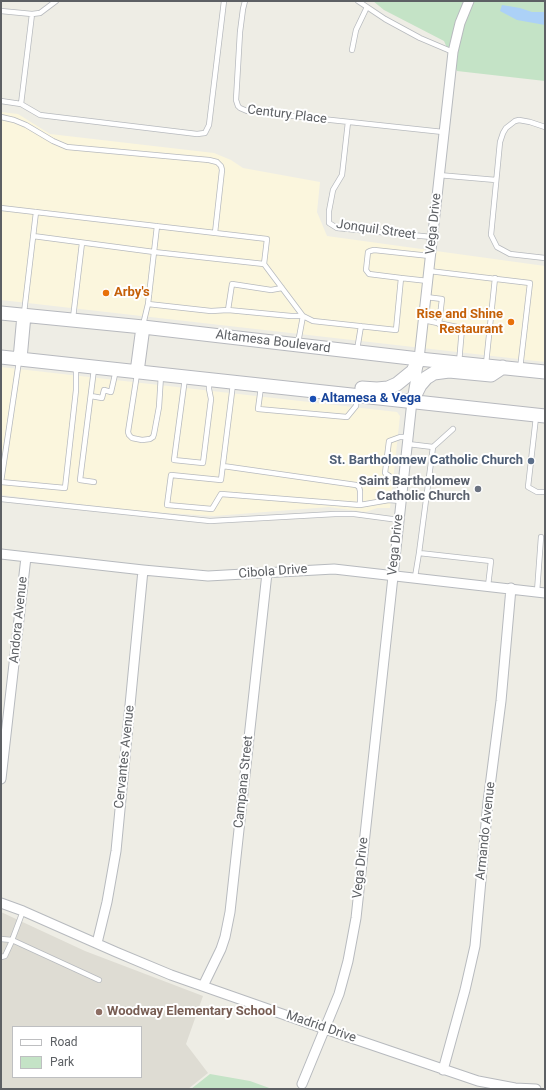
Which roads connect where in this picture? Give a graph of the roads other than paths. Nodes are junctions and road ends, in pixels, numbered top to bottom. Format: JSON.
{"nodes":[{"id":1,"x":56,"y":1,"type":"edge"},
{"id":2,"x":224,"y":1,"type":"edge"},
{"id":3,"x":245,"y":1,"type":"edge"},
{"id":4,"x":358,"y":1,"type":"edge"},
{"id":5,"x":469,"y":1,"type":"edge"},
{"id":6,"x":367,"y":7,"type":"junction"},
{"id":7,"x":1,"y":11,"type":"edge"},
{"id":8,"x":32,"y":14,"type":"junction"},
{"id":9,"x":352,"y":50,"type":"dead end"},
{"id":10,"x":453,"y":52,"type":"junction"},
{"id":11,"x":1,"y":101,"type":"edge"},
{"id":12,"x":21,"y":104,"type":"junction"},
{"id":13,"x":1,"y":118,"type":"edge"},
{"id":14,"x":348,"y":122,"type":"junction"},
{"id":15,"x":545,"y":127,"type":"edge"},
{"id":16,"x":443,"y":132,"type":"junction"},
{"id":17,"x":438,"y":175,"type":"junction"},
{"id":18,"x":496,"y":180,"type":"junction"},
{"id":19,"x":1,"y":208,"type":"edge"},
{"id":20,"x":36,"y":212,"type":"junction"},
{"id":21,"x":157,"y":226,"type":"junction"},
{"id":22,"x":215,"y":233,"type":"junction"},
{"id":23,"x":33,"y":236,"type":"junction"},
{"id":24,"x":432,"y":237,"type":"junction"},
{"id":25,"x":82,"y":242,"type":"junction"},
{"id":26,"x":154,"y":252,"type":"junction"},
{"id":27,"x":430,"y":256,"type":"junction"},
{"id":28,"x":545,"y":258,"type":"edge"},
{"id":29,"x":264,"y":264,"type":"junction"},
{"id":30,"x":429,"y":271,"type":"junction"},
{"id":31,"x":401,"y":278,"type":"junction"},
{"id":32,"x":495,"y":278,"type":"junction"},
{"id":33,"x":428,"y":281,"type":"junction"},
{"id":34,"x":282,"y":288,"type":"junction"},
{"id":35,"x":426,"y":297,"type":"junction"},
{"id":36,"x":148,"y":304,"type":"junction"},
{"id":37,"x":228,"y":310,"type":"junction"},
{"id":38,"x":1,"y":312,"type":"edge"},
{"id":39,"x":24,"y":315,"type":"junction"},
{"id":40,"x":303,"y":316,"type":"junction"},
{"id":41,"x":73,"y":320,"type":"junction"},
{"id":42,"x":423,"y":320,"type":"junction"},
{"id":43,"x":439,"y":324,"type":"junction"},
{"id":44,"x":361,"y":326,"type":"junction"},
{"id":45,"x":143,"y":327,"type":"junction"},
{"id":46,"x":298,"y":345,"type":"junction"},
{"id":47,"x":357,"y":352,"type":"junction"},
{"id":48,"x":1,"y":357,"type":"edge"},
{"id":49,"x":20,"y":359,"type":"junction"},
{"id":50,"x":419,"y":359,"type":"junction"},
{"id":51,"x":459,"y":363,"type":"junction"},
{"id":52,"x":486,"y":365,"type":"junction"},
{"id":53,"x":76,"y":366,"type":"junction"},
{"id":54,"x":503,"y":367,"type":"junction"},
{"id":55,"x":94,"y":368,"type":"junction"},
{"id":56,"x":520,"y":369,"type":"junction"},
{"id":57,"x":116,"y":370,"type":"junction"},
{"id":58,"x":137,"y":372,"type":"junction"},
{"id":59,"x":545,"y":372,"type":"edge"},
{"id":60,"x":161,"y":375,"type":"junction"},
{"id":61,"x":185,"y":378,"type":"junction"},
{"id":62,"x":209,"y":380,"type":"junction"},
{"id":63,"x":234,"y":383,"type":"junction"},
{"id":64,"x":261,"y":386,"type":"junction"},
{"id":65,"x":317,"y":391,"type":"junction"},
{"id":66,"x":91,"y":396,"type":"junction"},
{"id":67,"x":357,"y":396,"type":"junction"},
{"id":68,"x":412,"y":401,"type":"junction"},
{"id":69,"x":541,"y":416,"type":"edge"},
{"id":70,"x":453,"y":430,"type":"dead end"},
{"id":71,"x":408,"y":440,"type":"junction"},
{"id":72,"x":433,"y":446,"type":"junction"},
{"id":73,"x":223,"y":466,"type":"junction"},
{"id":74,"x":404,"y":480,"type":"junction"},
{"id":75,"x":94,"y":482,"type":"dead end"},
{"id":76,"x":545,"y":492,"type":"edge"},
{"id":77,"x":1,"y":499,"type":"edge"},
{"id":78,"x":401,"y":500,"type":"junction"},
{"id":79,"x":360,"y":505,"type":"junction"},
{"id":80,"x":399,"y":520,"type":"junction"},
{"id":81,"x":541,"y":537,"type":"dead end"},
{"id":82,"x":419,"y":553,"type":"junction"},
{"id":83,"x":1,"y":554,"type":"edge"},
{"id":84,"x":26,"y":556,"type":"junction"},
{"id":85,"x":143,"y":570,"type":"junction"},
{"id":86,"x":267,"y":573,"type":"junction"},
{"id":87,"x":393,"y":575,"type":"junction"},
{"id":88,"x":416,"y":577,"type":"junction"},
{"id":89,"x":488,"y":586,"type":"junction"},
{"id":90,"x":511,"y":588,"type":"junction"},
{"id":91,"x":541,"y":592,"type":"edge"},
{"id":92,"x":1,"y":779,"type":"edge"},
{"id":93,"x":1,"y":903,"type":"edge"},
{"id":94,"x":23,"y":911,"type":"junction"},
{"id":95,"x":1,"y":938,"type":"edge"},
{"id":96,"x":12,"y":940,"type":"junction"},
{"id":97,"x":97,"y":943,"type":"junction"},
{"id":98,"x":1,"y":957,"type":"edge"},
{"id":99,"x":99,"y":980,"type":"dead end"},
{"id":100,"x":203,"y":986,"type":"junction"},
{"id":101,"x":325,"y":1029,"type":"junction"},
{"id":102,"x":443,"y":1070,"type":"junction"},
{"id":103,"x":302,"y":1084,"type":"dead end"},
{"id":104,"x":536,"y":1089,"type":"edge"},
{"id":105,"x":540,"y":1089,"type":"edge"},
{"id":106,"x":545,"y":1089,"type":"edge"}],
"edges":[{"from":1,"to":8,"type":"lane"},
{"from":2,"to":12,"type":"lane"},
{"from":3,"to":14,"type":"lane","name":"Century Place"},
{"from":4,"to":6,"type":"lane"},
{"from":5,"to":10,"type":"street","name":"Vega Drive"},
{"from":6,"to":9,"type":"lane"},
{"from":6,"to":10,"type":"lane"},
{"from":7,"to":8,"type":"lane"},
{"from":8,"to":12,"type":"lane"},
{"from":10,"to":16,"type":"street","name":"Vega Drive"},
{"from":11,"to":12,"type":"lane"},
{"from":13,"to":22,"type":"lane"},
{"from":14,"to":16,"type":"lane","name":"Century Place"},
{"from":14,"to":24,"type":"lane","name":"Jonquil Street"},
{"from":15,"to":18,"type":"lane"},
{"from":16,"to":17,"type":"street","name":"Vega Drive"},
{"from":17,"to":18,"type":"lane"},
{"from":17,"to":24,"type":"street","name":"Vega Drive"},
{"from":18,"to":28,"type":"lane"},
{"from":19,"to":20,"type":"lane"},
{"from":20,"to":21,"type":"lane"},
{"from":20,"to":23,"type":"lane"},
{"from":21,"to":22,"type":"lane"},
{"from":21,"to":26,"type":"lane"},
{"from":22,"to":29,"type":"lane"},
{"from":23,"to":25,"type":"lane"},
{"from":23,"to":39,"type":"lane"},
{"from":24,"to":27,"type":"street","name":"Vega Drive"},
{"from":25,"to":26,"type":"lane"},
{"from":25,"to":41,"type":"lane"},
{"from":26,"to":29,"type":"lane"},
{"from":26,"to":36,"type":"lane"},
{"from":27,"to":30,"type":"street","name":"Vega Drive"},
{"from":27,"to":31,"type":"lane"},
{"from":29,"to":34,"type":"lane"},
{"from":30,"to":32,"type":"lane"},
{"from":30,"to":33,"type":"street","name":"Vega Drive"},
{"from":31,"to":33,"type":"lane"},
{"from":31,"to":44,"type":"lane"},
{"from":32,"to":52,"type":"lane"},
{"from":32,"to":56,"type":"lane"},
{"from":33,"to":35,"type":"street","name":"Vega Drive"},
{"from":34,"to":37,"type":"lane"},
{"from":34,"to":40,"type":"lane"},
{"from":35,"to":42,"type":"street","name":"Vega Drive"},
{"from":35,"to":43,"type":"lane"},
{"from":36,"to":37,"type":"lane"},
{"from":36,"to":45,"type":"lane"},
{"from":37,"to":40,"type":"lane"},
{"from":38,"to":39,"type":"main road","name":"Altamesa Boulevard"},
{"from":39,"to":41,"type":"main road","name":"Altamesa Boulevard"},
{"from":39,"to":49,"type":"main road"},
{"from":40,"to":44,"type":"lane"},
{"from":40,"to":46,"type":"lane"},
{"from":41,"to":45,"type":"main road","name":"Altamesa Boulevard"},
{"from":42,"to":43,"type":"lane"},
{"from":42,"to":50,"type":"street","name":"Vega Drive"},
{"from":43,"to":51,"type":"lane"},
{"from":44,"to":47,"type":"lane"},
{"from":45,"to":46,"type":"main road","name":"Altamesa Boulevard"},
{"from":45,"to":58,"type":"main road"},
{"from":46,"to":47,"type":"main road","name":"Altamesa Boulevard"},
{"from":47,"to":50,"type":"main road","name":"Altamesa Boulevard"},
{"from":48,"to":49,"type":"main road"},
{"from":49,"to":53,"type":"main road"},
{"from":49,"to":53,"type":"lane"},
{"from":50,"to":51,"type":"main road","name":"Altamesa Boulevard"},
{"from":50,"to":65,"type":"main road"},
{"from":50,"to":68,"type":"street","name":"Vega Drive"},
{"from":51,"to":52,"type":"main road","name":"Altamesa Boulevard"},
{"from":52,"to":54,"type":"main road","name":"Altamesa Boulevard"},
{"from":53,"to":55,"type":"main road"},
{"from":54,"to":56,"type":"main road","name":"Altamesa Boulevard"},
{"from":54,"to":68,"type":"main road"},
{"from":55,"to":57,"type":"main road"},
{"from":55,"to":66,"type":"lane"},
{"from":56,"to":59,"type":"main road","name":"Altamesa Boulevard"},
{"from":57,"to":58,"type":"main road"},
{"from":57,"to":66,"type":"lane"},
{"from":58,"to":60,"type":"main road"},
{"from":58,"to":60,"type":"lane"},
{"from":60,"to":61,"type":"main road"},
{"from":61,"to":62,"type":"main road"},
{"from":61,"to":62,"type":"lane"},
{"from":62,"to":63,"type":"main road"},
{"from":63,"to":64,"type":"main road"},
{"from":63,"to":73,"type":"lane"},
{"from":64,"to":65,"type":"main road"},
{"from":64,"to":67,"type":"lane"},
{"from":65,"to":67,"type":"main road"},
{"from":66,"to":75,"type":"lane"},
{"from":67,"to":68,"type":"main road"},
{"from":68,"to":69,"type":"main road"},
{"from":68,"to":71,"type":"street","name":"Vega Drive"},
{"from":69,"to":76,"type":"lane"},
{"from":70,"to":72,"type":"lane"},
{"from":71,"to":72,"type":"lane"},
{"from":71,"to":74,"type":"street","name":"Vega Drive"},
{"from":71,"to":74,"type":"lane"},
{"from":72,"to":82,"type":"lane"},
{"from":73,"to":79,"type":"lane"},
{"from":73,"to":79,"type":"lane"},
{"from":74,"to":78,"type":"street","name":"Vega Drive"},
{"from":77,"to":80,"type":"lane"},
{"from":78,"to":79,"type":"lane"},
{"from":78,"to":80,"type":"street","name":"Vega Drive"},
{"from":80,"to":87,"type":"street","name":"Vega Drive"},
{"from":81,"to":91,"type":"lane"},
{"from":82,"to":88,"type":"lane"},
{"from":82,"to":89,"type":"lane"},
{"from":83,"to":84,"type":"street","name":"Cibola Drive"},
{"from":84,"to":85,"type":"street","name":"Cibola Drive"},
{"from":84,"to":92,"type":"street","name":"Andora Avenue"},
{"from":85,"to":86,"type":"street","name":"Cibola Drive"},
{"from":85,"to":97,"type":"street","name":"Cervantes Avenue"},
{"from":86,"to":87,"type":"street","name":"Cibola Drive"},
{"from":86,"to":100,"type":"street","name":"Campana Street"},
{"from":87,"to":88,"type":"street","name":"Cibola Drive"},
{"from":87,"to":101,"type":"street","name":"Vega Drive"},
{"from":88,"to":89,"type":"street","name":"Cibola Drive"},
{"from":89,"to":90,"type":"street","name":"Cibola Drive"},
{"from":90,"to":91,"type":"street","name":"Cibola Drive"},
{"from":90,"to":102,"type":"street","name":"Armando Avenue"},
{"from":93,"to":94,"type":"street","name":"Madrid Drive"},
{"from":94,"to":96,"type":"lane"},
{"from":94,"to":97,"type":"street","name":"Madrid Drive"},
{"from":95,"to":96,"type":"lane"},
{"from":96,"to":98,"type":"lane"},
{"from":96,"to":99,"type":"lane"},
{"from":97,"to":100,"type":"street","name":"Madrid Drive"},
{"from":100,"to":101,"type":"street","name":"Madrid Drive"},
{"from":101,"to":102,"type":"street","name":"Madrid Drive"},
{"from":101,"to":103,"type":"street","name":"Vega Drive"},
{"from":102,"to":104,"type":"street","name":"Madrid Drive"},
{"from":105,"to":106,"type":"street"}]}
